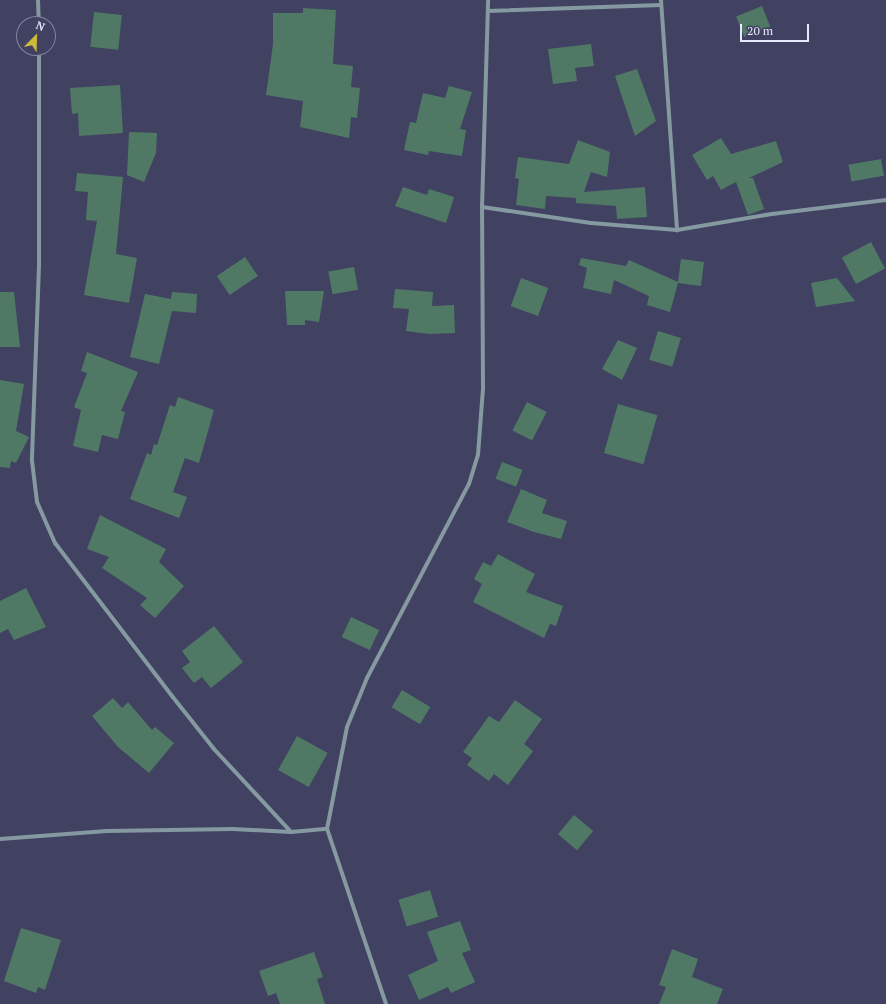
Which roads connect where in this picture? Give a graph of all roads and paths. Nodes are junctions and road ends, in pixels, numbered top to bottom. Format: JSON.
{"nodes":[{"id":1,"x":38,"y":0,"type":"edge"},
{"id":2,"x":488,"y":0,"type":"edge"},
{"id":3,"x":661,"y":0,"type":"edge"},
{"id":4,"x":661,"y":5,"type":"junction"},
{"id":5,"x":488,"y":11,"type":"junction"},
{"id":6,"x":38,"y":16,"type":"edge"},
{"id":7,"x":39,"y":56,"type":"edge"},
{"id":8,"x":886,"y":200,"type":"edge"},
{"id":9,"x":482,"y":207,"type":"junction"},
{"id":10,"x":677,"y":230,"type":"junction"},
{"id":11,"x":327,"y":829,"type":"junction"},
{"id":12,"x":291,"y":832,"type":"junction"},
{"id":13,"x":0,"y":839,"type":"edge"},
{"id":14,"x":386,"y":1004,"type":"edge"}],
"edges":[{"from":1,"to":6,"type":"street"},
{"from":2,"to":5,"type":"street"},
{"from":3,"to":4,"type":"street"},
{"from":4,"to":5,"type":"street"},
{"from":4,"to":10,"type":"street"},
{"from":5,"to":9,"type":"street"},
{"from":7,"to":12,"type":"street"},
{"from":8,"to":10,"type":"street"},
{"from":9,"to":10,"type":"street"},
{"from":9,"to":11,"type":"street"},
{"from":11,"to":12,"type":"street"},
{"from":11,"to":14,"type":"street"},
{"from":12,"to":13,"type":"street"}]}
